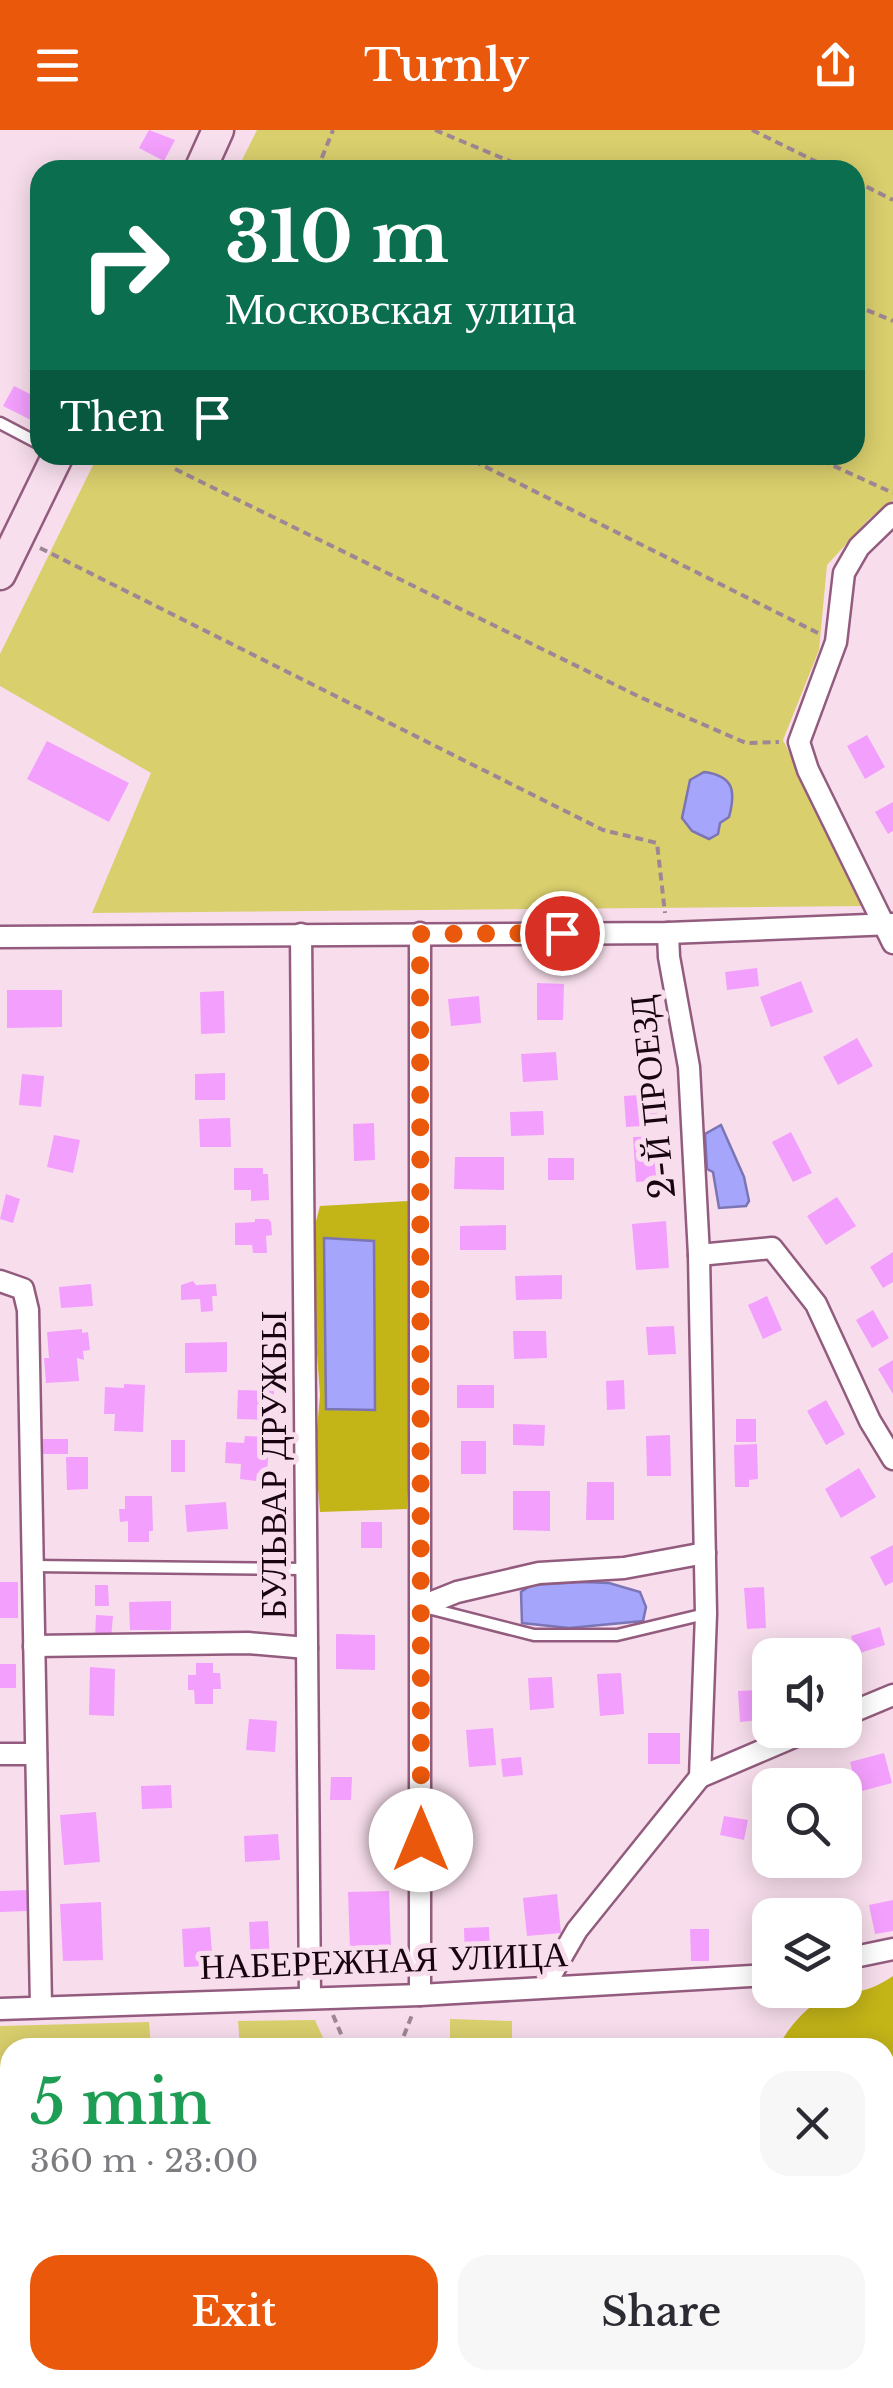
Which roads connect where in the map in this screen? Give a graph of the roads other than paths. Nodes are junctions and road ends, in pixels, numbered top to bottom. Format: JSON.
{"nodes":[{"id":1,"x":218,"y":130,"type":"edge"},
{"id":2,"x":204,"y":160,"type":"edge"},
{"id":3,"x":0,"y":422,"type":"edge"},
{"id":4,"x":30,"y":438,"type":"edge"},
{"id":5,"x":53,"y":465,"type":"edge"},
{"id":6,"x":893,"y":514,"type":"edge"},
{"id":7,"x":0,"y":574,"type":"edge"},
{"id":8,"x":890,"y":930,"type":"edge"},
{"id":9,"x":668,"y":933,"type":"junction"},
{"id":10,"x":301,"y":934,"type":"junction"},
{"id":11,"x":420,"y":934,"type":"junction"},
{"id":12,"x":0,"y":937,"type":"edge"},
{"id":13,"x":699,"y":1254,"type":"junction"},
{"id":14,"x":0,"y":1281,"type":"edge"},
{"id":15,"x":893,"y":1459,"type":"edge"},
{"id":16,"x":705,"y":1553,"type":"junction"},
{"id":17,"x":32,"y":1566,"type":"junction"},
{"id":18,"x":306,"y":1568,"type":"junction"},
{"id":19,"x":422,"y":1606,"type":"junction"},
{"id":20,"x":706,"y":1614,"type":"junction"},
{"id":21,"x":34,"y":1646,"type":"junction"},
{"id":22,"x":307,"y":1648,"type":"junction"},
{"id":23,"x":893,"y":1694,"type":"edge"},
{"id":24,"x":862,"y":1708,"type":"edge"},
{"id":25,"x":767,"y":1748,"type":"edge"},
{"id":26,"x":0,"y":1754,"type":"edge"},
{"id":27,"x":36,"y":1754,"type":"junction"},
{"id":28,"x":700,"y":1776,"type":"junction"},
{"id":29,"x":893,"y":1949,"type":"edge"},
{"id":30,"x":862,"y":1955,"type":"edge"},
{"id":31,"x":752,"y":1976,"type":"edge"},
{"id":32,"x":544,"y":1987,"type":"junction"},
{"id":33,"x":420,"y":1996,"type":"junction"},
{"id":34,"x":317,"y":1997,"type":"junction"},
{"id":35,"x":41,"y":2006,"type":"junction"},
{"id":36,"x":0,"y":2009,"type":"edge"}],
"edges":[{"from":1,"to":2,"type":"street"},
{"from":3,"to":4,"type":"lane"},
{"from":5,"to":7,"type":"street"},
{"from":6,"to":8,"type":"street"},
{"from":8,"to":9,"type":"street"},
{"from":9,"to":11,"type":"street"},
{"from":9,"to":13,"type":"street","name":"2-Й ПРОЕЗД"},
{"from":10,"to":11,"type":"street"},
{"from":10,"to":12,"type":"street"},
{"from":10,"to":18,"type":"street","name":"БУЛЬВАР ДРУЖБЫ"},
{"from":11,"to":19,"type":"street"},
{"from":13,"to":15,"type":"street"},
{"from":13,"to":16,"type":"street","name":"2-Й ПРОЕЗД"},
{"from":14,"to":17,"type":"street"},
{"from":16,"to":19,"type":"street"},
{"from":16,"to":20,"type":"street","name":"2-Й ПРОЕЗД"},
{"from":17,"to":18,"type":"lane"},
{"from":17,"to":21,"type":"street"},
{"from":18,"to":22,"type":"street","name":"БУЛЬВАР ДРУЖБЫ"},
{"from":19,"to":20,"type":"lane"},
{"from":19,"to":33,"type":"street"},
{"from":20,"to":28,"type":"street","name":"2-Й ПРОЕЗД"},
{"from":21,"to":22,"type":"street"},
{"from":21,"to":27,"type":"street"},
{"from":22,"to":34,"type":"street","name":"БУЛЬВАР ДРУЖБЫ"},
{"from":23,"to":24,"type":"street"},
{"from":25,"to":28,"type":"street"},
{"from":26,"to":27,"type":"street"},
{"from":27,"to":35,"type":"street"},
{"from":28,"to":32,"type":"street"},
{"from":29,"to":30,"type":"street"},
{"from":31,"to":32,"type":"street","name":"НАБЕРЕЖНАЯ УЛИЦА"},
{"from":32,"to":33,"type":"street","name":"НАБЕРЕЖНАЯ УЛИЦА"},
{"from":33,"to":34,"type":"street","name":"НАБЕРЕЖНАЯ УЛИЦА"},
{"from":34,"to":35,"type":"street","name":"НАБЕРЕЖНАЯ УЛИЦА"},
{"from":35,"to":36,"type":"street","name":"НАБЕРЕЖНАЯ УЛИЦА"}]}
